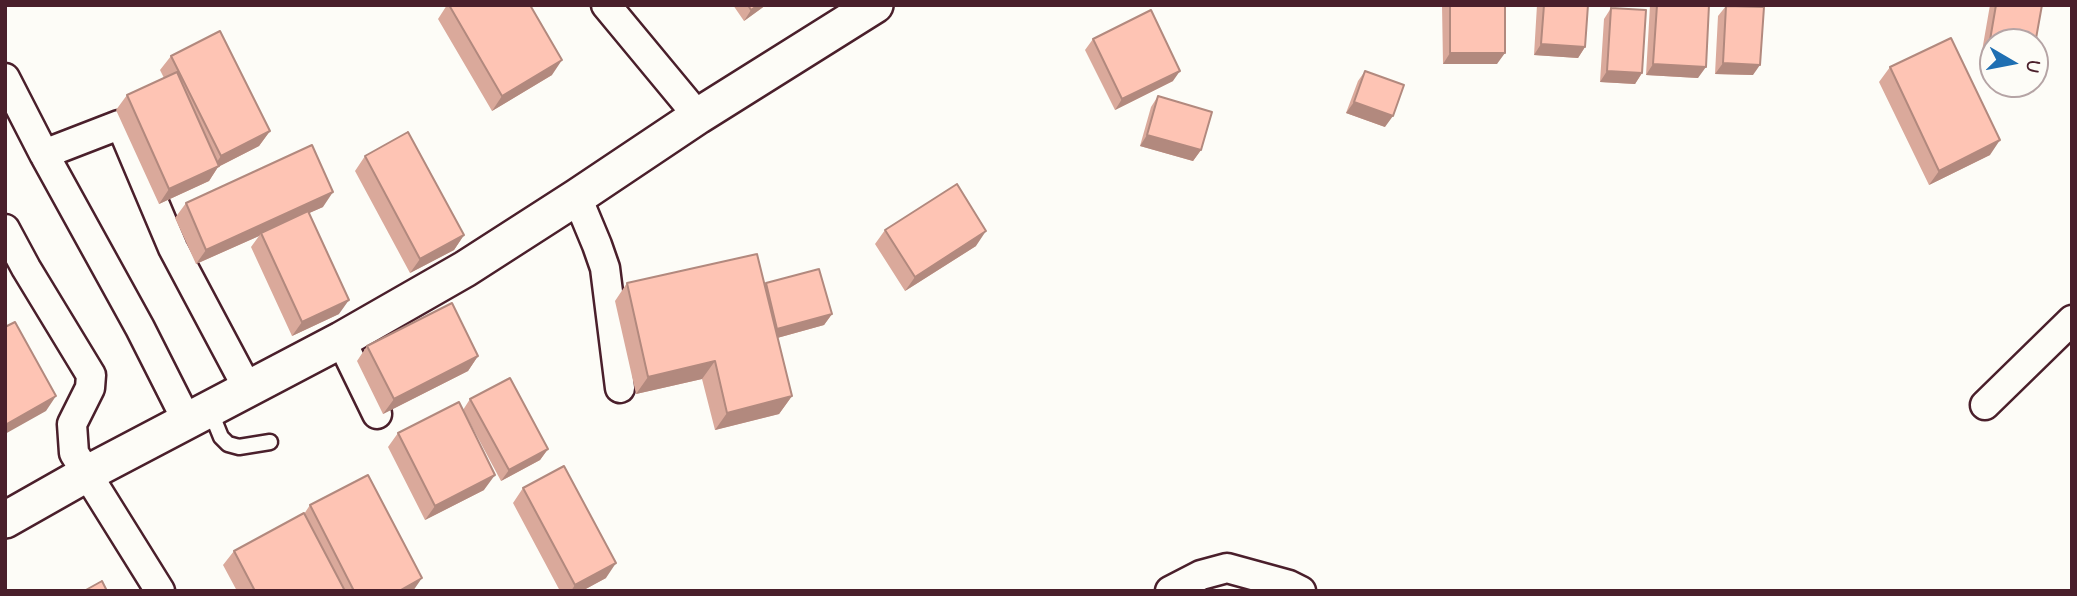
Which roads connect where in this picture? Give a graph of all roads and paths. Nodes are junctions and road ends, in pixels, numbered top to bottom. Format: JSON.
{"nodes":[{"id":1,"x":606,"y":5,"type":"edge"},
{"id":2,"x":875,"y":5,"type":"edge"},
{"id":3,"x":5,"y":78,"type":"edge"},
{"id":4,"x":698,"y":116,"type":"junction"},
{"id":5,"x":44,"y":154,"type":"junction"},
{"id":6,"x":577,"y":197,"type":"junction"},
{"id":7,"x":5,"y":229,"type":"edge"},
{"id":8,"x":2072,"y":320,"type":"edge"},
{"id":9,"x":341,"y":340,"type":"junction"},
{"id":10,"x":620,"y":388,"type":"dead end"},
{"id":11,"x":248,"y":389,"type":"junction"},
{"id":12,"x":1985,"y":405,"type":"dead end"},
{"id":13,"x":377,"y":414,"type":"dead end"},
{"id":14,"x":198,"y":415,"type":"junction"},
{"id":15,"x":270,"y":442,"type":"dead end"},
{"id":16,"x":88,"y":473,"type":"junction"},
{"id":17,"x":6,"y":518,"type":"edge"},
{"id":18,"x":160,"y":591,"type":"edge"},
{"id":19,"x":1170,"y":591,"type":"edge"},
{"id":20,"x":1301,"y":591,"type":"edge"}],
"edges":[{"from":1,"to":4,"type":"street"},
{"from":2,"to":4,"type":"street"},
{"from":3,"to":5,"type":"street"},
{"from":4,"to":6,"type":"street"},
{"from":5,"to":11,"type":"street"},
{"from":5,"to":14,"type":"street"},
{"from":6,"to":9,"type":"street"},
{"from":6,"to":10,"type":"street"},
{"from":7,"to":16,"type":"street"},
{"from":8,"to":12,"type":"street"},
{"from":9,"to":11,"type":"street"},
{"from":9,"to":13,"type":"street"},
{"from":11,"to":14,"type":"street"},
{"from":14,"to":15,"type":"lane"},
{"from":14,"to":16,"type":"street"},
{"from":16,"to":17,"type":"street"},
{"from":16,"to":18,"type":"street"},
{"from":19,"to":20,"type":"street"}]}
